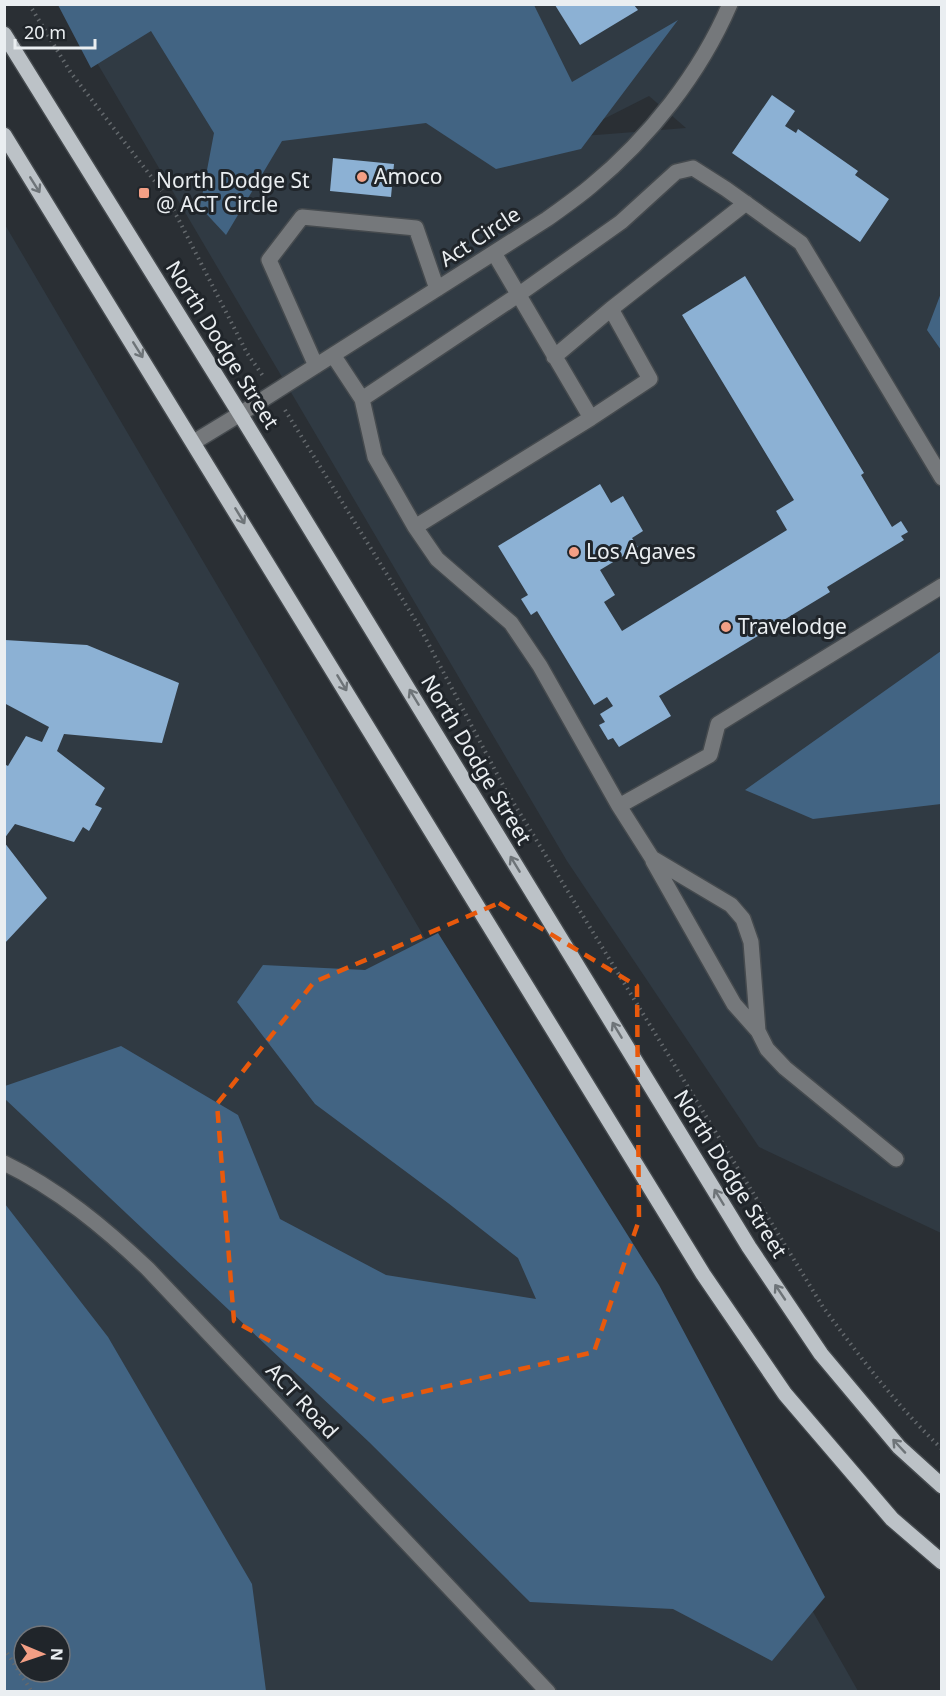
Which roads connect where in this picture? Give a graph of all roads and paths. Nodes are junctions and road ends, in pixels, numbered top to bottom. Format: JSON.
{"nodes":[{"id":1,"x":29,"y":4,"type":"edge"},
{"id":2,"x":730,"y":4,"type":"edge"},
{"id":3,"x":4,"y":34,"type":"edge"},
{"id":4,"x":4,"y":135,"type":"edge"},
{"id":5,"x":746,"y":203,"type":"junction"},
{"id":6,"x":494,"y":253,"type":"junction"},
{"id":7,"x":437,"y":289,"type":"junction"},
{"id":8,"x":518,"y":295,"type":"junction"},
{"id":9,"x":612,"y":309,"type":"junction"},
{"id":10,"x":333,"y":356,"type":"junction"},
{"id":11,"x":554,"y":357,"type":"junction"},
{"id":12,"x":316,"y":366,"type":"junction"},
{"id":13,"x":275,"y":392,"type":"junction"},
{"id":14,"x":362,"y":399,"type":"junction"},
{"id":15,"x":240,"y":414,"type":"junction"},
{"id":16,"x":591,"y":418,"type":"junction"},
{"id":17,"x":194,"y":442,"type":"junction"},
{"id":18,"x":942,"y":478,"type":"edge"},
{"id":19,"x":415,"y":527,"type":"junction"},
{"id":20,"x":942,"y":586,"type":"edge"},
{"id":21,"x":619,"y":806,"type":"junction"},
{"id":22,"x":652,"y":858,"type":"junction"},
{"id":23,"x":758,"y":1031,"type":"junction"},
{"id":24,"x":896,"y":1159,"type":"dead end"},
{"id":25,"x":4,"y":1162,"type":"edge"},
{"id":26,"x":942,"y":1449,"type":"edge"},
{"id":27,"x":942,"y":1486,"type":"edge"},
{"id":28,"x":942,"y":1562,"type":"edge"},
{"id":29,"x":4,"y":1648,"type":"edge"},
{"id":30,"x":32,"y":1692,"type":"edge"},
{"id":31,"x":548,"y":1692,"type":"edge"}],
"edges":[{"from":1,"to":13,"type":"path"},
{"from":2,"to":6,"type":"street","name":"Act Circle"},
{"from":3,"to":15,"type":"main road","name":"North Dodge Street"},
{"from":4,"to":17,"type":"main road","one_way":true},
{"from":5,"to":8,"type":"street"},
{"from":5,"to":9,"type":"street"},
{"from":5,"to":18,"type":"street"},
{"from":6,"to":7,"type":"street","name":"Act Circle"},
{"from":6,"to":8,"type":"street"},
{"from":7,"to":10,"type":"street","name":"Act Circle"},
{"from":7,"to":12,"type":"street"},
{"from":8,"to":11,"type":"street"},
{"from":8,"to":14,"type":"street"},
{"from":9,"to":11,"type":"street"},
{"from":9,"to":16,"type":"street"},
{"from":10,"to":12,"type":"street","name":"Act Circle"},
{"from":10,"to":14,"type":"street"},
{"from":11,"to":16,"type":"street"},
{"from":12,"to":13,"type":"street","name":"Act Circle"},
{"from":13,"to":15,"type":"street","name":"Act Circle"},
{"from":13,"to":26,"type":"path"},
{"from":14,"to":19,"type":"street"},
{"from":15,"to":17,"type":"street","name":"Act Circle"},
{"from":27,"to":15,"type":"main road","name":"North Dodge Street","one_way":true},
{"from":16,"to":19,"type":"street"},
{"from":17,"to":28,"type":"main road","one_way":true},
{"from":19,"to":21,"type":"street"},
{"from":20,"to":21,"type":"street"},
{"from":21,"to":22,"type":"street"},
{"from":22,"to":23,"type":"street"},
{"from":22,"to":23,"type":"street"},
{"from":23,"to":24,"type":"street"},
{"from":25,"to":31,"type":"street","name":"ACT Road"},
{"from":29,"to":30,"type":"path"}]}
